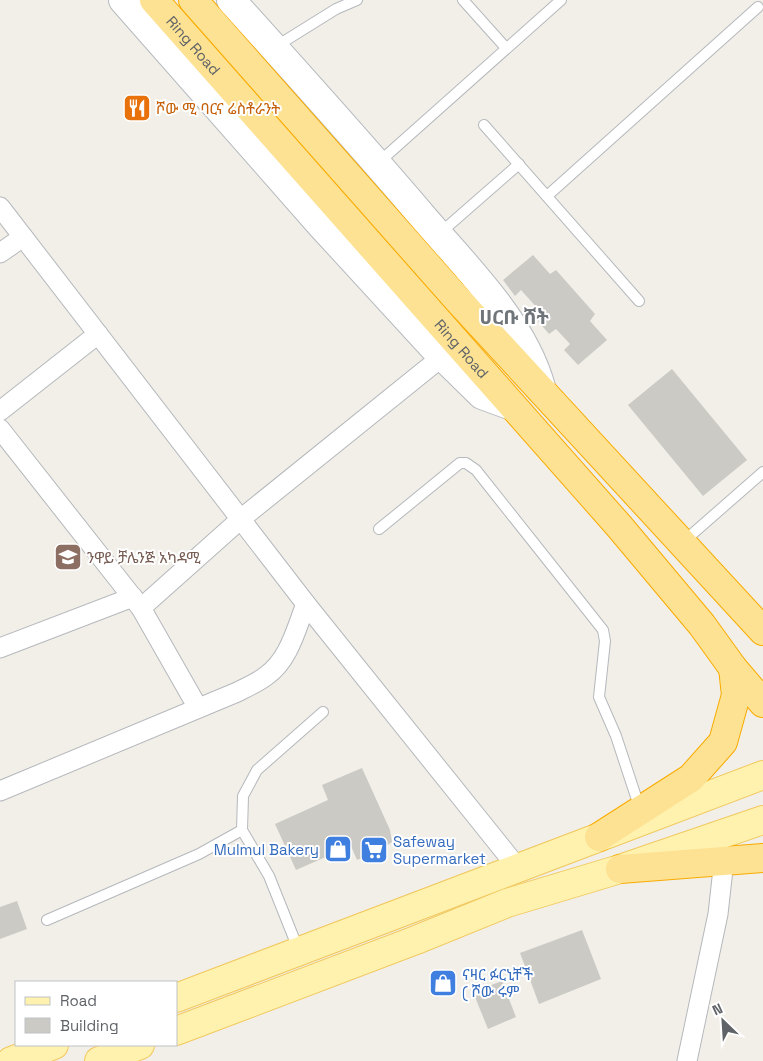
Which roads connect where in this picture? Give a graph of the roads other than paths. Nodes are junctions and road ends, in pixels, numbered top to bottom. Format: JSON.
{"nodes":[{"id":1,"x":123,"y":0,"type":"edge"},
{"id":2,"x":154,"y":0,"type":"edge"},
{"id":3,"x":193,"y":0,"type":"edge"},
{"id":4,"x":231,"y":0,"type":"edge"},
{"id":5,"x":357,"y":0,"type":"edge"},
{"id":6,"x":463,"y":0,"type":"edge"},
{"id":7,"x":560,"y":0,"type":"edge"},
{"id":8,"x":758,"y":7,"type":"dead end"},
{"id":9,"x":274,"y":47,"type":"junction"},
{"id":10,"x":506,"y":48,"type":"junction"},
{"id":11,"x":484,"y":125,"type":"dead end"},
{"id":12,"x":378,"y":164,"type":"junction"},
{"id":13,"x":519,"y":164,"type":"junction"},
{"id":14,"x":547,"y":196,"type":"junction"},
{"id":15,"x":0,"y":207,"type":"edge"},
{"id":16,"x":438,"y":235,"type":"junction"},
{"id":17,"x":23,"y":236,"type":"junction"},
{"id":18,"x":0,"y":253,"type":"edge"},
{"id":19,"x":639,"y":301,"type":"dead end"},
{"id":20,"x":98,"y":334,"type":"junction"},
{"id":21,"x":443,"y":356,"type":"junction"},
{"id":22,"x":540,"y":387,"type":"junction"},
{"id":23,"x":512,"y":406,"type":"junction"},
{"id":24,"x":0,"y":411,"type":"edge"},
{"id":25,"x":0,"y":429,"type":"edge"},
{"id":26,"x":763,"y":472,"type":"edge"},
{"id":27,"x":242,"y":518,"type":"junction"},
{"id":28,"x":379,"y":529,"type":"dead end"},
{"id":29,"x":681,"y":544,"type":"junction"},
{"id":30,"x":137,"y":603,"type":"junction"},
{"id":31,"x":306,"y":604,"type":"junction"},
{"id":32,"x":763,"y":631,"type":"edge"},
{"id":33,"x":0,"y":648,"type":"edge"},
{"id":34,"x":734,"y":668,"type":"junction"},
{"id":35,"x":763,"y":702,"type":"edge"},
{"id":36,"x":198,"y":708,"type":"junction"},
{"id":37,"x":323,"y":712,"type":"dead end"},
{"id":38,"x":763,"y":775,"type":"edge"},
{"id":39,"x":0,"y":791,"type":"edge"},
{"id":40,"x":640,"y":810,"type":"junction"},
{"id":41,"x":763,"y":820,"type":"edge"},
{"id":42,"x":242,"y":830,"type":"junction"},
{"id":43,"x":599,"y":837,"type":"junction"},
{"id":44,"x":763,"y":858,"type":"edge"},
{"id":45,"x":724,"y":860,"type":"junction"},
{"id":46,"x":517,"y":867,"type":"junction"},
{"id":47,"x":620,"y":869,"type":"junction"},
{"id":48,"x":47,"y":920,"type":"dead end"},
{"id":49,"x":299,"y":952,"type":"junction"},
{"id":50,"x":178,"y":997,"type":"edge"},
{"id":51,"x":178,"y":1030,"type":"edge"},
{"id":52,"x":51,"y":1046,"type":"edge"},
{"id":53,"x":137,"y":1046,"type":"edge"},
{"id":54,"x":11,"y":1061,"type":"edge"},
{"id":55,"x":99,"y":1061,"type":"edge"},
{"id":56,"x":688,"y":1061,"type":"edge"}],
"edges":[{"from":1,"to":21,"type":"street"},
{"from":2,"to":23,"type":"highway","name":"Ring Road"},
{"from":3,"to":22,"type":"highway","name":"Ring Road"},
{"from":4,"to":9,"type":"street"},
{"from":5,"to":9,"type":"lane"},
{"from":6,"to":10,"type":"lane"},
{"from":7,"to":10,"type":"lane"},
{"from":8,"to":14,"type":"lane"},
{"from":9,"to":12,"type":"street"},
{"from":10,"to":12,"type":"lane"},
{"from":11,"to":13,"type":"lane"},
{"from":12,"to":16,"type":"street"},
{"from":13,"to":14,"type":"lane"},
{"from":13,"to":16,"type":"lane"},
{"from":14,"to":19,"type":"lane"},
{"from":15,"to":17,"type":"street"},
{"from":16,"to":22,"type":"street"},
{"from":17,"to":18,"type":"street"},
{"from":17,"to":20,"type":"street"},
{"from":20,"to":24,"type":"street"},
{"from":20,"to":27,"type":"street"},
{"from":21,"to":23,"type":"street"},
{"from":21,"to":27,"type":"street"},
{"from":22,"to":29,"type":"highway","name":"Ring Road"},
{"from":23,"to":34,"type":"highway","name":"Ring Road"},
{"from":25,"to":30,"type":"street"},
{"from":26,"to":29,"type":"lane"},
{"from":27,"to":30,"type":"street"},
{"from":27,"to":31,"type":"street"},
{"from":28,"to":40,"type":"lane"},
{"from":29,"to":32,"type":"highway","name":"Ring Road"},
{"from":30,"to":33,"type":"street"},
{"from":30,"to":36,"type":"street"},
{"from":31,"to":36,"type":"street"},
{"from":31,"to":46,"type":"street"},
{"from":34,"to":35,"type":"highway","name":"Ring Road"},
{"from":34,"to":40,"type":"highway"},
{"from":36,"to":39,"type":"street"},
{"from":37,"to":42,"type":"lane"},
{"from":38,"to":43,"type":"main road"},
{"from":40,"to":43,"type":"highway"},
{"from":41,"to":47,"type":"main road"},
{"from":42,"to":48,"type":"lane"},
{"from":42,"to":49,"type":"lane"},
{"from":43,"to":46,"type":"main road"},
{"from":44,"to":45,"type":"highway"},
{"from":45,"to":47,"type":"highway"},
{"from":45,"to":56,"type":"street"},
{"from":46,"to":49,"type":"main road"},
{"from":47,"to":51,"type":"main road"},
{"from":49,"to":50,"type":"main road"},
{"from":52,"to":54,"type":"main road"},
{"from":53,"to":55,"type":"main road"}]}
